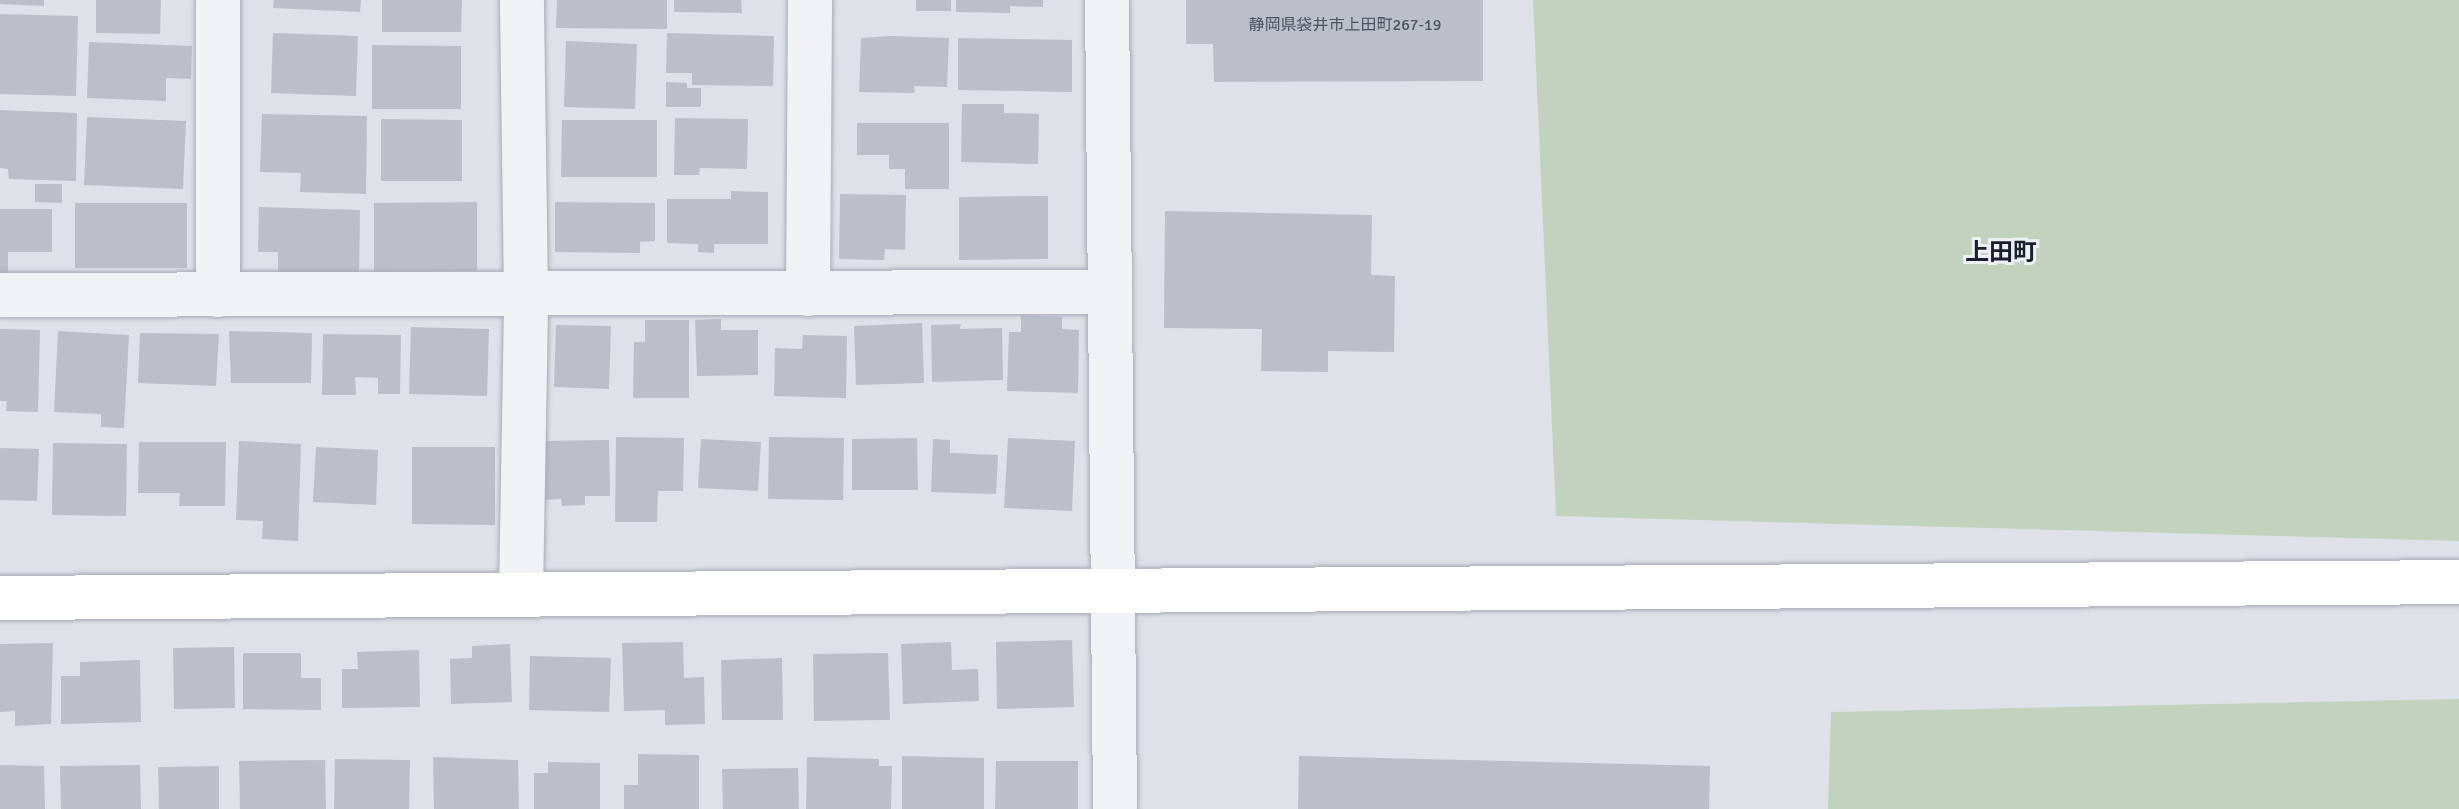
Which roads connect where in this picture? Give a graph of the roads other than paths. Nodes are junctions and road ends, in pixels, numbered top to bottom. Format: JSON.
{"nodes":[{"id":1,"x":218,"y":0,"type":"edge"},
{"id":2,"x":522,"y":0,"type":"edge"},
{"id":3,"x":810,"y":0,"type":"edge"},
{"id":4,"x":1107,"y":0,"type":"edge"},
{"id":5,"x":1108,"y":292,"type":"junction"},
{"id":6,"x":526,"y":294,"type":"junction"},
{"id":7,"x":808,"y":294,"type":"junction"},
{"id":8,"x":0,"y":295,"type":"edge"},
{"id":9,"x":218,"y":295,"type":"junction"},
{"id":10,"x":2459,"y":582,"type":"edge"},
{"id":11,"x":1111,"y":588,"type":"junction"},
{"id":12,"x":521,"y":594,"type":"junction"},
{"id":13,"x":0,"y":598,"type":"edge"},
{"id":14,"x":1115,"y":809,"type":"edge"}],
"edges":[{"from":1,"to":9,"type":"street"},
{"from":2,"to":6,"type":"street"},
{"from":3,"to":7,"type":"street"},
{"from":4,"to":5,"type":"street"},
{"from":5,"to":7,"type":"street"},
{"from":5,"to":11,"type":"street"},
{"from":6,"to":7,"type":"street"},
{"from":6,"to":9,"type":"street"},
{"from":6,"to":12,"type":"street"},
{"from":8,"to":9,"type":"street"},
{"from":10,"to":11,"type":"street"},
{"from":11,"to":12,"type":"street"},
{"from":11,"to":14,"type":"street"},
{"from":12,"to":13,"type":"street"}]}
